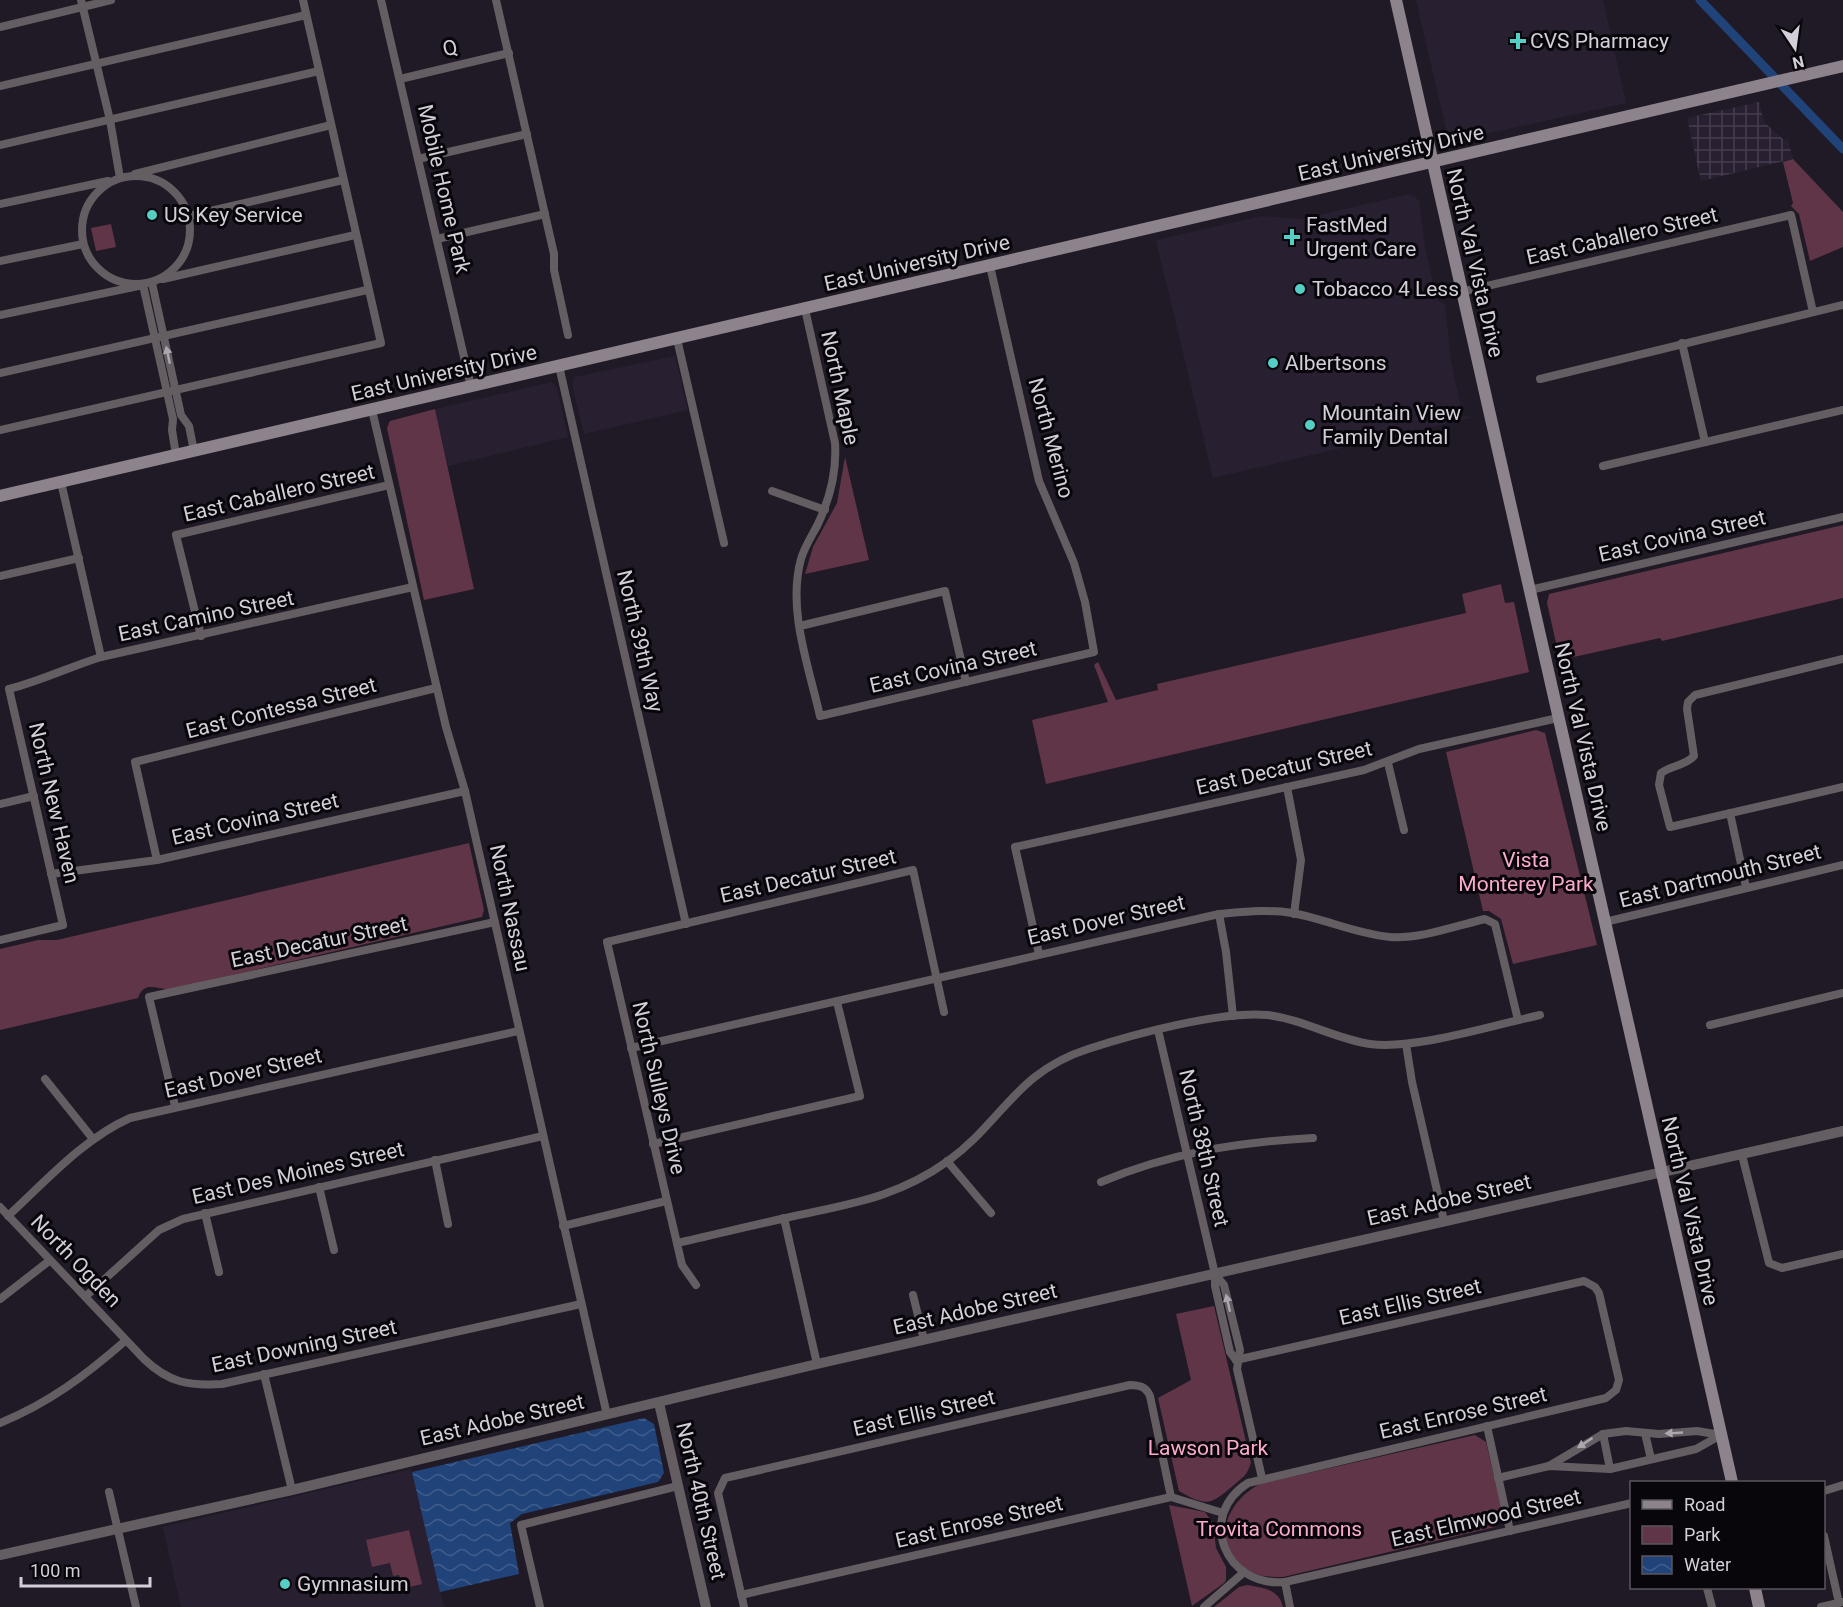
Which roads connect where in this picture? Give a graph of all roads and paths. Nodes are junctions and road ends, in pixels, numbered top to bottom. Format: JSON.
{"nodes":[{"id":1,"x":111,"y":0,"type":"edge"},
{"id":2,"x":303,"y":0,"type":"edge"},
{"id":3,"x":381,"y":0,"type":"edge"},
{"id":4,"x":496,"y":0,"type":"edge"},
{"id":5,"x":1396,"y":0,"type":"edge"},
{"id":6,"x":82,"y":3,"type":"edge"},
{"id":7,"x":306,"y":15,"type":"junction"},
{"id":8,"x":0,"y":27,"type":"edge"},
{"id":9,"x":509,"y":53,"type":"junction"},
{"id":10,"x":96,"y":63,"type":"junction"},
{"id":11,"x":1843,"y":66,"type":"edge"},
{"id":12,"x":319,"y":71,"type":"junction"},
{"id":13,"x":400,"y":79,"type":"junction"},
{"id":14,"x":0,"y":86,"type":"edge"},
{"id":15,"x":110,"y":120,"type":"junction"},
{"id":16,"x":331,"y":125,"type":"junction"},
{"id":17,"x":527,"y":134,"type":"junction"},
{"id":18,"x":0,"y":145,"type":"edge"},
{"id":19,"x":418,"y":159,"type":"junction"},
{"id":20,"x":1432,"y":163,"type":"junction"},
{"id":21,"x":120,"y":178,"type":"junction"},
{"id":22,"x":343,"y":180,"type":"junction"},
{"id":23,"x":0,"y":204,"type":"edge"},
{"id":24,"x":545,"y":214,"type":"junction"},
{"id":25,"x":189,"y":216,"type":"junction"},
{"id":26,"x":355,"y":235,"type":"junction"},
{"id":27,"x":436,"y":238,"type":"junction"},
{"id":28,"x":83,"y":244,"type":"junction"},
{"id":29,"x":0,"y":261,"type":"edge"},
{"id":30,"x":990,"y":266,"type":"junction"},
{"id":31,"x":152,"y":282,"type":"junction"},
{"id":32,"x":367,"y":290,"type":"junction"},
{"id":33,"x":1461,"y":292,"type":"junction"},
{"id":34,"x":1843,"y":305,"type":"edge"},
{"id":35,"x":805,"y":309,"type":"junction"},
{"id":36,"x":1813,"y":312,"type":"junction"},
{"id":37,"x":0,"y":315,"type":"edge"},
{"id":38,"x":568,"y":335,"type":"dead end"},
{"id":39,"x":159,"y":337,"type":"junction"},
{"id":40,"x":677,"y":339,"type":"junction"},
{"id":41,"x":1682,"y":343,"type":"junction"},
{"id":42,"x":559,"y":366,"type":"junction"},
{"id":43,"x":0,"y":373,"type":"edge"},
{"id":44,"x":1540,"y":379,"type":"dead end"},
{"id":45,"x":471,"y":387,"type":"junction"},
{"id":46,"x":171,"y":390,"type":"junction"},
{"id":47,"x":372,"y":410,"type":"junction"},
{"id":48,"x":1843,"y":412,"type":"edge"},
{"id":49,"x":0,"y":430,"type":"edge"},
{"id":50,"x":1705,"y":442,"type":"junction"},
{"id":51,"x":194,"y":451,"type":"junction"},
{"id":52,"x":176,"y":456,"type":"junction"},
{"id":53,"x":1604,"y":466,"type":"dead end"},
{"id":54,"x":61,"y":482,"type":"junction"},
{"id":55,"x":389,"y":485,"type":"junction"},
{"id":56,"x":771,"y":491,"type":"dead end"},
{"id":57,"x":0,"y":496,"type":"edge"},
{"id":58,"x":825,"y":510,"type":"junction"},
{"id":59,"x":1843,"y":517,"type":"edge"},
{"id":60,"x":724,"y":543,"type":"dead end"},
{"id":61,"x":79,"y":558,"type":"junction"},
{"id":62,"x":0,"y":576,"type":"edge"},
{"id":63,"x":413,"y":587,"type":"junction"},
{"id":64,"x":1530,"y":590,"type":"junction"},
{"id":65,"x":800,"y":626,"type":"junction"},
{"id":66,"x":201,"y":636,"type":"junction"},
{"id":67,"x":1094,"y":652,"type":"joint"},
{"id":68,"x":101,"y":657,"type":"junction"},
{"id":69,"x":1843,"y":660,"type":"edge"},
{"id":70,"x":966,"y":682,"type":"junction"},
{"id":71,"x":436,"y":688,"type":"junction"},
{"id":72,"x":9,"y":689,"type":"joint"},
{"id":73,"x":820,"y":716,"type":"joint"},
{"id":74,"x":1558,"y":718,"type":"junction"},
{"id":75,"x":1388,"y":763,"type":"junction"},
{"id":76,"x":1287,"y":787,"type":"junction"},
{"id":77,"x":1843,"y":787,"type":"edge"},
{"id":78,"x":465,"y":791,"type":"junction"},
{"id":79,"x":34,"y":796,"type":"junction"},
{"id":80,"x":0,"y":804,"type":"edge"},
{"id":81,"x":1730,"y":813,"type":"junction"},
{"id":82,"x":1404,"y":830,"type":"dead end"},
{"id":83,"x":156,"y":860,"type":"junction"},
{"id":84,"x":1843,"y":865,"type":"edge"},
{"id":85,"x":51,"y":874,"type":"junction"},
{"id":86,"x":1746,"y":887,"type":"junction"},
{"id":87,"x":1219,"y":914,"type":"junction"},
{"id":88,"x":1294,"y":914,"type":"junction"},
{"id":89,"x":495,"y":922,"type":"junction"},
{"id":90,"x":1605,"y":922,"type":"junction"},
{"id":91,"x":686,"y":924,"type":"junction"},
{"id":92,"x":0,"y":940,"type":"edge"},
{"id":93,"x":607,"y":942,"type":"joint"},
{"id":94,"x":1039,"y":954,"type":"junction"},
{"id":95,"x":938,"y":978,"type":"junction"},
{"id":96,"x":1843,"y":993,"type":"edge"},
{"id":97,"x":837,"y":1002,"type":"junction"},
{"id":98,"x":945,"y":1012,"type":"dead end"},
{"id":99,"x":1540,"y":1015,"type":"dead end"},
{"id":100,"x":1233,"y":1016,"type":"junction"},
{"id":101,"x":1518,"y":1020,"type":"junction"},
{"id":102,"x":1710,"y":1025,"type":"dead end"},
{"id":103,"x":1158,"y":1030,"type":"junction"},
{"id":104,"x":518,"y":1031,"type":"junction"},
{"id":105,"x":1406,"y":1044,"type":"junction"},
{"id":106,"x":631,"y":1048,"type":"junction"},
{"id":107,"x":45,"y":1079,"type":"dead end"},
{"id":108,"x":175,"y":1106,"type":"junction"},
{"id":109,"x":1843,"y":1131,"type":"edge"},
{"id":110,"x":543,"y":1136,"type":"junction"},
{"id":111,"x":1313,"y":1138,"type":"dead end"},
{"id":112,"x":93,"y":1139,"type":"junction"},
{"id":113,"x":653,"y":1144,"type":"junction"},
{"id":114,"x":1187,"y":1154,"type":"junction"},
{"id":115,"x":1742,"y":1155,"type":"junction"},
{"id":116,"x":435,"y":1160,"type":"junction"},
{"id":117,"x":947,"y":1161,"type":"junction"},
{"id":118,"x":1661,"y":1173,"type":"junction"},
{"id":119,"x":1101,"y":1182,"type":"dead end"},
{"id":120,"x":319,"y":1187,"type":"junction"},
{"id":121,"x":666,"y":1201,"type":"junction"},
{"id":122,"x":0,"y":1207,"type":"edge"},
{"id":123,"x":205,"y":1213,"type":"junction"},
{"id":124,"x":991,"y":1213,"type":"dead end"},
{"id":125,"x":8,"y":1216,"type":"junction"},
{"id":126,"x":784,"y":1218,"type":"junction"},
{"id":127,"x":1444,"y":1221,"type":"junction"},
{"id":128,"x":448,"y":1224,"type":"dead end"},
{"id":129,"x":563,"y":1226,"type":"junction"},
{"id":130,"x":677,"y":1243,"type":"junction"},
{"id":131,"x":334,"y":1250,"type":"dead end"},
{"id":132,"x":1843,"y":1254,"type":"edge"},
{"id":133,"x":49,"y":1261,"type":"junction"},
{"id":134,"x":219,"y":1272,"type":"dead end"},
{"id":135,"x":1215,"y":1274,"type":"junction"},
{"id":136,"x":696,"y":1285,"type":"dead end"},
{"id":137,"x":913,"y":1295,"type":"dead end"},
{"id":138,"x":86,"y":1296,"type":"junction"},
{"id":139,"x":0,"y":1299,"type":"edge"},
{"id":140,"x":581,"y":1304,"type":"junction"},
{"id":141,"x":1233,"y":1322,"type":"junction"},
{"id":142,"x":1223,"y":1324,"type":"junction"},
{"id":143,"x":924,"y":1340,"type":"junction"},
{"id":144,"x":125,"y":1341,"type":"junction"},
{"id":145,"x":1236,"y":1360,"type":"junction"},
{"id":146,"x":817,"y":1364,"type":"junction"},
{"id":147,"x":264,"y":1374,"type":"junction"},
{"id":148,"x":1616,"y":1390,"type":"joint"},
{"id":149,"x":659,"y":1403,"type":"junction"},
{"id":150,"x":607,"y":1415,"type":"junction"},
{"id":151,"x":0,"y":1423,"type":"edge"},
{"id":152,"x":1487,"y":1426,"type":"junction"},
{"id":153,"x":1646,"y":1433,"type":"junction"},
{"id":154,"x":1603,"y":1434,"type":"junction"},
{"id":155,"x":1721,"y":1436,"type":"junction"},
{"id":156,"x":1651,"y":1459,"type":"junction"},
{"id":157,"x":1549,"y":1466,"type":"junction"},
{"id":158,"x":1610,"y":1469,"type":"junction"},
{"id":159,"x":1262,"y":1478,"type":"junction"},
{"id":160,"x":1498,"y":1478,"type":"junction"},
{"id":161,"x":1732,"y":1481,"type":"edge"},
{"id":162,"x":1843,"y":1485,"type":"edge"},
{"id":163,"x":678,"y":1486,"type":"junction"},
{"id":164,"x":291,"y":1490,"type":"junction"},
{"id":165,"x":1825,"y":1491,"type":"edge"},
{"id":166,"x":109,"y":1492,"type":"dead end"},
{"id":167,"x":1171,"y":1497,"type":"junction"},
{"id":168,"x":1630,"y":1503,"type":"edge"},
{"id":169,"x":1223,"y":1513,"type":"junction"},
{"id":170,"x":117,"y":1528,"type":"junction"},
{"id":171,"x":1510,"y":1531,"type":"junction"},
{"id":172,"x":1825,"y":1540,"type":"edge"},
{"id":173,"x":0,"y":1555,"type":"edge"},
{"id":174,"x":1243,"y":1573,"type":"junction"},
{"id":175,"x":1285,"y":1582,"type":"junction"},
{"id":176,"x":1708,"y":1589,"type":"edge"},
{"id":177,"x":1756,"y":1589,"type":"edge"},
{"id":178,"x":741,"y":1595,"type":"junction"},
{"id":179,"x":1841,"y":1603,"type":"edge"},
{"id":180,"x":702,"y":1606,"type":"edge"},
{"id":181,"x":136,"y":1607,"type":"edge"},
{"id":182,"x":540,"y":1607,"type":"edge"},
{"id":183,"x":744,"y":1607,"type":"edge"},
{"id":184,"x":1204,"y":1607,"type":"edge"},
{"id":185,"x":1290,"y":1607,"type":"edge"},
{"id":186,"x":1712,"y":1607,"type":"edge"},
{"id":187,"x":1760,"y":1607,"type":"edge"},
{"id":188,"x":1821,"y":1607,"type":"edge"}],
"edges":[{"from":1,"to":6,"type":"street"},
{"from":2,"to":7,"type":"street"},
{"from":3,"to":13,"type":"street","name":"Mobile Home Park"},
{"from":4,"to":9,"type":"street"},
{"from":5,"to":20,"type":"main road","name":"North Val Vista Drive"},
{"from":6,"to":8,"type":"street"},
{"from":6,"to":10,"type":"street"},
{"from":7,"to":10,"type":"street"},
{"from":7,"to":12,"type":"street"},
{"from":9,"to":13,"type":"street","name":"Q"},
{"from":9,"to":17,"type":"street"},
{"from":10,"to":14,"type":"street"},
{"from":10,"to":15,"type":"street"},
{"from":11,"to":20,"type":"main road","name":"East University Drive"},
{"from":12,"to":15,"type":"street"},
{"from":12,"to":16,"type":"street"},
{"from":13,"to":19,"type":"street","name":"Mobile Home Park"},
{"from":15,"to":18,"type":"street"},
{"from":15,"to":21,"type":"street"},
{"from":16,"to":21,"type":"street"},
{"from":16,"to":22,"type":"street"},
{"from":17,"to":19,"type":"street"},
{"from":17,"to":24,"type":"street"},
{"from":19,"to":27,"type":"street","name":"Mobile Home Park"},
{"from":20,"to":30,"type":"main road","name":"East University Drive"},
{"from":20,"to":33,"type":"main road","name":"North Val Vista Drive"},
{"from":21,"to":23,"type":"street"},
{"from":21,"to":25,"type":"street"},
{"from":21,"to":28,"type":"street"},
{"from":22,"to":25,"type":"street"},
{"from":22,"to":26,"type":"street"},
{"from":24,"to":27,"type":"street"},
{"from":24,"to":38,"type":"street"},
{"from":25,"to":31,"type":"street"},
{"from":26,"to":31,"type":"street"},
{"from":26,"to":32,"type":"street"},
{"from":27,"to":45,"type":"street","name":"Mobile Home Park"},
{"from":28,"to":29,"type":"street"},
{"from":28,"to":31,"type":"street"},
{"from":30,"to":35,"type":"main road","name":"East University Drive"},
{"from":30,"to":67,"type":"street","name":"North Merino"},
{"from":31,"to":37,"type":"street"},
{"from":31,"to":39,"type":"street"},
{"from":32,"to":39,"type":"street"},
{"from":32,"to":46,"type":"street"},
{"from":33,"to":36,"type":"street","name":"East Caballero Street"},
{"from":33,"to":64,"type":"main road","name":"North Val Vista Drive"},
{"from":34,"to":36,"type":"street"},
{"from":35,"to":40,"type":"main road","name":"East University Drive"},
{"from":35,"to":58,"type":"street","name":"North Maple"},
{"from":36,"to":41,"type":"street"},
{"from":39,"to":43,"type":"street"},
{"from":39,"to":46,"type":"street"},
{"from":40,"to":42,"type":"main road","name":"East University Drive"},
{"from":40,"to":60,"type":"street"},
{"from":41,"to":44,"type":"street"},
{"from":41,"to":50,"type":"street"},
{"from":42,"to":45,"type":"main road","name":"East University Drive"},
{"from":42,"to":91,"type":"street","name":"North 39th Way"},
{"from":45,"to":47,"type":"main road","name":"East University Drive"},
{"from":46,"to":49,"type":"street"},
{"from":46,"to":51,"type":"street"},
{"from":46,"to":52,"type":"street"},
{"from":47,"to":51,"type":"main road","name":"East University Drive"},
{"from":47,"to":55,"type":"street","name":"North Nassau"},
{"from":48,"to":50,"type":"street"},
{"from":50,"to":53,"type":"street"},
{"from":51,"to":52,"type":"main road","name":"East University Drive"},
{"from":52,"to":54,"type":"main road","name":"East University Drive"},
{"from":54,"to":57,"type":"main road","name":"East University Drive"},
{"from":54,"to":61,"type":"street"},
{"from":55,"to":63,"type":"street","name":"North Nassau"},
{"from":55,"to":66,"type":"street","name":"East Caballero Street"},
{"from":56,"to":58,"type":"street"},
{"from":58,"to":65,"type":"street","name":"North Maple"},
{"from":59,"to":64,"type":"street","name":"East Covina Street"},
{"from":61,"to":62,"type":"street"},
{"from":61,"to":68,"type":"street"},
{"from":63,"to":66,"type":"street","name":"East Camino Street"},
{"from":63,"to":71,"type":"street","name":"North Nassau"},
{"from":64,"to":74,"type":"main road","name":"North Val Vista Drive"},
{"from":65,"to":70,"type":"street"},
{"from":65,"to":73,"type":"street","name":"North Maple"},
{"from":66,"to":68,"type":"street","name":"East Camino Street"},
{"from":67,"to":70,"type":"street","name":"East Covina Street"},
{"from":68,"to":72,"type":"street","name":"East Camino Street"},
{"from":69,"to":81,"type":"street"},
{"from":70,"to":73,"type":"street","name":"East Covina Street"},
{"from":71,"to":78,"type":"street","name":"North Nassau"},
{"from":71,"to":83,"type":"street","name":"East Contessa Street"},
{"from":72,"to":79,"type":"street","name":"North New Haven"},
{"from":74,"to":75,"type":"street","name":"East Decatur Street"},
{"from":74,"to":90,"type":"main road","name":"North Val Vista Drive"},
{"from":75,"to":76,"type":"street","name":"East Decatur Street"},
{"from":75,"to":82,"type":"street"},
{"from":76,"to":88,"type":"street"},
{"from":76,"to":94,"type":"street","name":"East Decatur Street"},
{"from":77,"to":81,"type":"street"},
{"from":78,"to":83,"type":"street","name":"East Covina Street"},
{"from":78,"to":89,"type":"street","name":"North Nassau"},
{"from":79,"to":80,"type":"street"},
{"from":79,"to":85,"type":"street","name":"North New Haven"},
{"from":81,"to":86,"type":"street"},
{"from":83,"to":85,"type":"street","name":"East Covina Street"},
{"from":84,"to":86,"type":"street","name":"East Dartmouth Street"},
{"from":85,"to":92,"type":"street","name":"North New Haven"},
{"from":86,"to":90,"type":"street","name":"East Dartmouth Street"},
{"from":87,"to":88,"type":"street","name":"East Dover Street"},
{"from":87,"to":94,"type":"street","name":"East Dover Street"},
{"from":87,"to":100,"type":"street"},
{"from":88,"to":101,"type":"street","name":"East Dover Street"},
{"from":89,"to":104,"type":"street","name":"North Nassau"},
{"from":89,"to":108,"type":"street","name":"East Decatur Street"},
{"from":90,"to":118,"type":"main road","name":"North Val Vista Drive"},
{"from":91,"to":93,"type":"street","name":"East Decatur Street"},
{"from":91,"to":95,"type":"street","name":"East Decatur Street"},
{"from":93,"to":106,"type":"street","name":"North Sulleys Drive"},
{"from":94,"to":95,"type":"street","name":"East Dover Street"},
{"from":95,"to":97,"type":"street","name":"East Dover Street"},
{"from":95,"to":98,"type":"street"},
{"from":96,"to":102,"type":"street"},
{"from":97,"to":106,"type":"street","name":"East Dover Street"},
{"from":97,"to":113,"type":"street"},
{"from":99,"to":101,"type":"street"},
{"from":100,"to":103,"type":"street"},
{"from":100,"to":105,"type":"street"},
{"from":101,"to":105,"type":"street"},
{"from":103,"to":114,"type":"street","name":"North 38th Street"},
{"from":103,"to":117,"type":"street"},
{"from":104,"to":108,"type":"street","name":"East Dover Street"},
{"from":104,"to":110,"type":"street","name":"North Nassau"},
{"from":105,"to":127,"type":"street"},
{"from":106,"to":113,"type":"street","name":"North Sulleys Drive"},
{"from":107,"to":112,"type":"street"},
{"from":108,"to":112,"type":"street","name":"East Dover Street"},
{"from":109,"to":115,"type":"street","name":"East Adobe Street"},
{"from":110,"to":116,"type":"street","name":"East Des Moines Street"},
{"from":110,"to":129,"type":"street","name":"North Nassau"},
{"from":111,"to":114,"type":"street"},
{"from":112,"to":125,"type":"street","name":"East Dover Street"},
{"from":113,"to":121,"type":"street","name":"North Sulleys Drive"},
{"from":114,"to":119,"type":"street"},
{"from":114,"to":135,"type":"street","name":"North 38th Street"},
{"from":115,"to":118,"type":"street","name":"East Adobe Street"},
{"from":115,"to":132,"type":"street"},
{"from":116,"to":120,"type":"street","name":"East Des Moines Street"},
{"from":116,"to":128,"type":"street"},
{"from":117,"to":124,"type":"street"},
{"from":117,"to":126,"type":"street"},
{"from":118,"to":127,"type":"street","name":"East Adobe Street"},
{"from":118,"to":155,"type":"main road","name":"North Val Vista Drive"},
{"from":120,"to":123,"type":"street","name":"East Des Moines Street"},
{"from":120,"to":131,"type":"street"},
{"from":121,"to":129,"type":"street"},
{"from":121,"to":130,"type":"street","name":"North Sulleys Drive"},
{"from":122,"to":125,"type":"street","name":"North Ogden"},
{"from":123,"to":134,"type":"street"},
{"from":123,"to":138,"type":"street","name":"East Des Moines Street"},
{"from":125,"to":133,"type":"street","name":"North Ogden"},
{"from":126,"to":130,"type":"street"},
{"from":126,"to":146,"type":"street"},
{"from":127,"to":135,"type":"street","name":"East Adobe Street"},
{"from":129,"to":140,"type":"street","name":"North Nassau"},
{"from":130,"to":136,"type":"street","name":"North Sulleys Drive"},
{"from":133,"to":138,"type":"street","name":"North Ogden"},
{"from":133,"to":139,"type":"street"},
{"from":141,"to":135,"type":"street","name":"North 38th Street","one_way":true},
{"from":135,"to":142,"type":"street","name":"North 38th Street"},
{"from":135,"to":143,"type":"street","name":"East Adobe Street"},
{"from":137,"to":143,"type":"street"},
{"from":138,"to":144,"type":"street","name":"North Ogden"},
{"from":140,"to":147,"type":"street","name":"East Downing Street"},
{"from":140,"to":150,"type":"street","name":"North Nassau"},
{"from":141,"to":142,"type":"street"},
{"from":141,"to":145,"type":"street","name":"North 38th Street"},
{"from":142,"to":145,"type":"street","name":"North 38th Street"},
{"from":143,"to":146,"type":"street","name":"East Adobe Street"},
{"from":144,"to":147,"type":"street","name":"East Downing Street"},
{"from":144,"to":151,"type":"street"},
{"from":145,"to":148,"type":"street","name":"East Ellis Street"},
{"from":145,"to":159,"type":"street","name":"North 38th Street"},
{"from":146,"to":149,"type":"street","name":"East Adobe Street"},
{"from":147,"to":164,"type":"street"},
{"from":148,"to":152,"type":"street","name":"East Enrose Street"},
{"from":149,"to":150,"type":"street","name":"East Adobe Street"},
{"from":149,"to":163,"type":"street","name":"North 40th Street"},
{"from":150,"to":164,"type":"street","name":"East Adobe Street"},
{"from":152,"to":159,"type":"street","name":"East Enrose Street"},
{"from":152,"to":160,"type":"street"},
{"from":153,"to":154,"type":"street"},
{"from":155,"to":153,"type":"street","one_way":true},
{"from":153,"to":156,"type":"street"},
{"from":154,"to":157,"type":"street","one_way":true},
{"from":154,"to":158,"type":"street"},
{"from":155,"to":156,"type":"street"},
{"from":155,"to":161,"type":"main road","name":"North Val Vista Drive"},
{"from":156,"to":158,"type":"street"},
{"from":157,"to":158,"type":"street"},
{"from":157,"to":160,"type":"street"},
{"from":159,"to":169,"type":"street","name":"East Enrose Street"},
{"from":160,"to":171,"type":"street"},
{"from":162,"to":165,"type":"street"},
{"from":163,"to":180,"type":"street","name":"North 40th Street"},
{"from":163,"to":182,"type":"street"},
{"from":164,"to":170,"type":"street","name":"East Adobe Street"},
{"from":166,"to":170,"type":"street"},
{"from":167,"to":169,"type":"street","name":"East Enrose Street"},
{"from":167,"to":178,"type":"street","name":"East Enrose Street"},
{"from":167,"to":178,"type":"street","name":"East Ellis Street"},
{"from":168,"to":171,"type":"street","name":"East Elmwood Street"},
{"from":169,"to":174,"type":"street"},
{"from":170,"to":173,"type":"street","name":"East Adobe Street"},
{"from":170,"to":181,"type":"street"},
{"from":171,"to":175,"type":"street","name":"East Elmwood Street"},
{"from":172,"to":179,"type":"street"},
{"from":174,"to":175,"type":"street","name":"East Elmwood Street"},
{"from":174,"to":184,"type":"street"},
{"from":175,"to":185,"type":"street"},
{"from":176,"to":186,"type":"street"},
{"from":177,"to":187,"type":"main road"},
{"from":178,"to":183,"type":"street"},
{"from":179,"to":188,"type":"street"}]}
